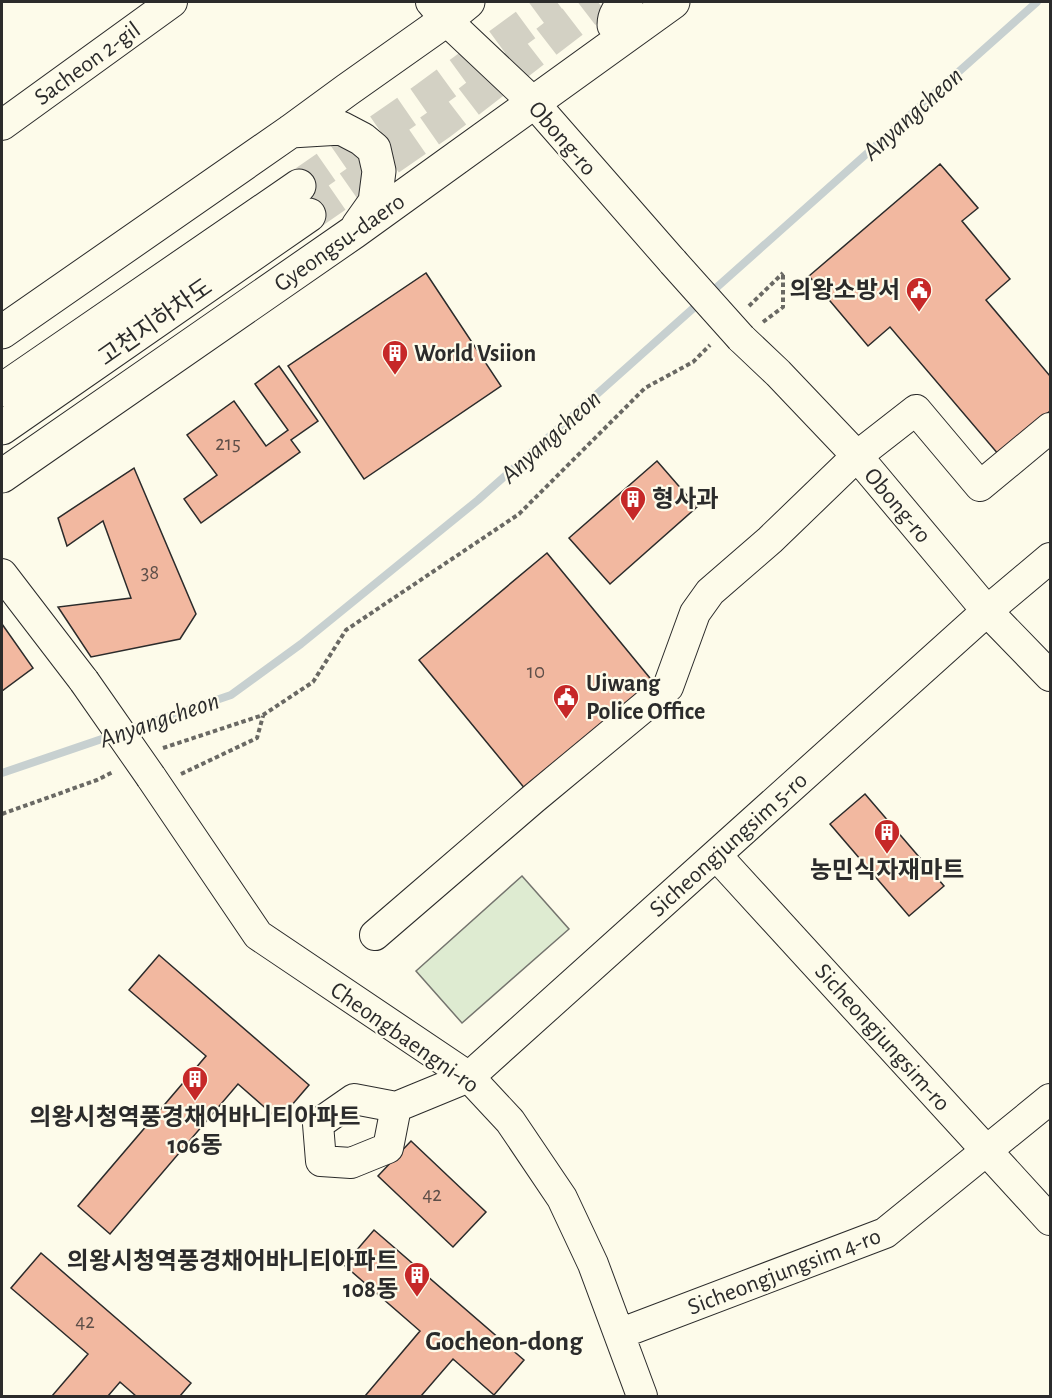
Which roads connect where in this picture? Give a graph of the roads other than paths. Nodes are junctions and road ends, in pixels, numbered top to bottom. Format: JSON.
{"nodes":[{"id":1,"x":172,"y":2,"type":"edge"},
{"id":2,"x":673,"y":2,"type":"edge"},
{"id":3,"x":448,"y":8,"type":"edge"},
{"id":4,"x":635,"y":12,"type":"edge"},
{"id":5,"x":534,"y":103,"type":"junction"},
{"id":6,"x":2,"y":125,"type":"edge"},
{"id":7,"x":291,"y":131,"type":"junction"},
{"id":8,"x":354,"y":232,"type":"junction"},
{"id":9,"x":2,"y":332,"type":"edge"},
{"id":10,"x":2,"y":390,"type":"edge"},
{"id":11,"x":2,"y":428,"type":"edge"},
{"id":12,"x":1050,"y":428,"type":"edge"},
{"id":13,"x":857,"y":456,"type":"junction"},
{"id":14,"x":2,"y":477,"type":"edge"},
{"id":15,"x":1050,"y":558,"type":"edge"},
{"id":16,"x":2,"y":574,"type":"edge"},
{"id":17,"x":987,"y":611,"type":"junction"},
{"id":18,"x":1050,"y":676,"type":"edge"},
{"id":19,"x":716,"y":855,"type":"junction"},
{"id":20,"x":375,"y":935,"type":"dead end"},
{"id":21,"x":469,"y":1077,"type":"junction"},
{"id":22,"x":1050,"y":1099,"type":"edge"},
{"id":23,"x":396,"y":1107,"type":"dead end"},
{"id":24,"x":986,"y":1150,"type":"junction"},
{"id":25,"x":1050,"y":1220,"type":"edge"},
{"id":26,"x":620,"y":1334,"type":"junction"},
{"id":27,"x":642,"y":1396,"type":"edge"}],
"edges":[{"from":1,"to":6,"type":"street","name":"Sacheon 2-gil"},
{"from":2,"to":4,"type":"main road","name":"Gyeongsu-daero"},
{"from":3,"to":5,"type":"street","name":"Obong-ro"},
{"from":3,"to":7,"type":"main road"},
{"from":4,"to":5,"type":"main road","name":"Gyeongsu-daero"},
{"from":5,"to":8,"type":"main road","name":"Gyeongsu-daero"},
{"from":5,"to":13,"type":"street","name":"Obong-ro","bridge":true},
{"from":7,"to":8,"type":"main road"},
{"from":7,"to":9,"type":"main road"},
{"from":8,"to":14,"type":"main road","name":"Gyeongsu-daero"},
{"from":10,"to":11,"type":"main road","name":"고천지하차도"},
{"from":12,"to":13,"type":"street"},
{"from":13,"to":17,"type":"street","name":"Obong-ro"},
{"from":13,"to":20,"type":"street"},
{"from":15,"to":17,"type":"street","name":"Sicheongjungsim 5-ro"},
{"from":16,"to":21,"type":"street","name":"Cheongbaengni-ro","bridge":true},
{"from":17,"to":18,"type":"street","name":"Obong-ro"},
{"from":17,"to":19,"type":"street","name":"Sicheongjungsim 5-ro"},
{"from":19,"to":21,"type":"street","name":"Sicheongjungsim 5-ro"},
{"from":19,"to":24,"type":"street","name":"Sicheongjungsim-ro"},
{"from":21,"to":23,"type":"street","name":"Sicheongjungsim 5-ro"},
{"from":21,"to":26,"type":"street","name":"Cheongbaengni-ro"},
{"from":22,"to":24,"type":"street","name":"Sicheongjungsim 4-ro"},
{"from":24,"to":25,"type":"street","name":"Sicheongjungsim-ro"},
{"from":24,"to":26,"type":"street","name":"Sicheongjungsim 4-ro"},
{"from":26,"to":27,"type":"street","name":"Cheongbaengni-ro"}]}
